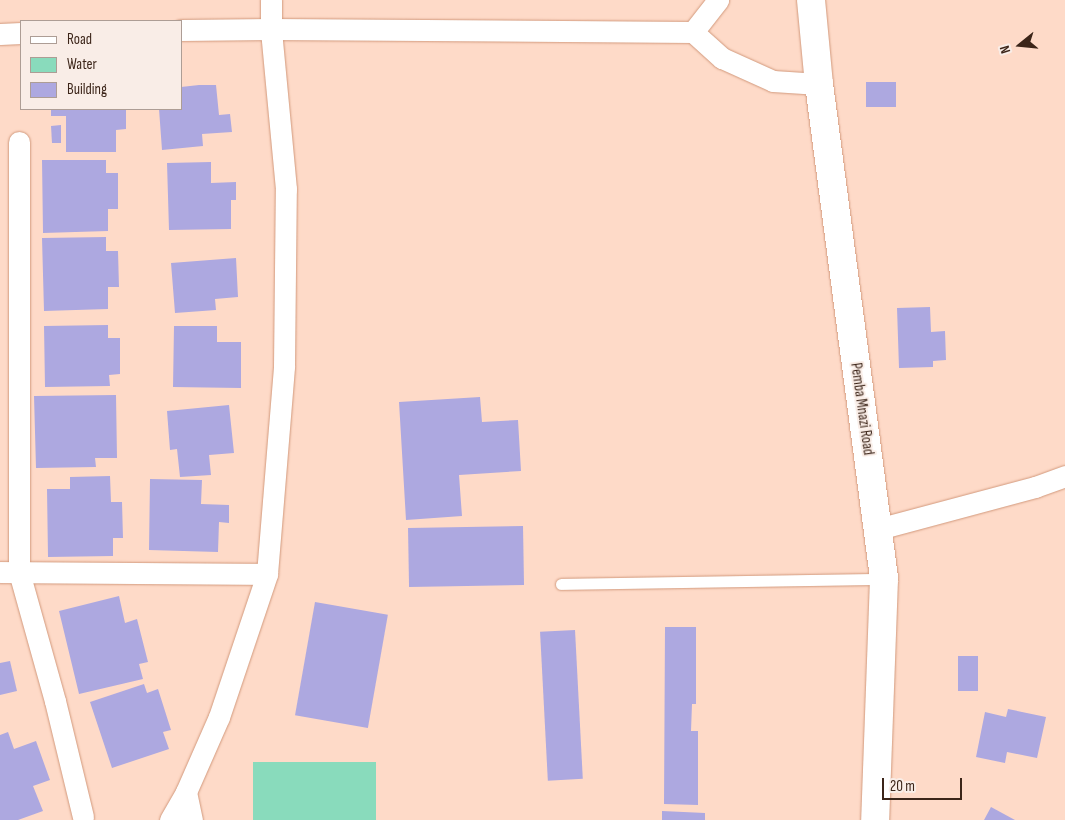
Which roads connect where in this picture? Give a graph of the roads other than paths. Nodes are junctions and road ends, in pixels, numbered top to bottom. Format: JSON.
{"nodes":[{"id":1,"x":271,"y":0,"type":"edge"},
{"id":2,"x":718,"y":0,"type":"edge"},
{"id":3,"x":811,"y":0,"type":"edge"},
{"id":4,"x":271,"y":29,"type":"junction"},
{"id":5,"x":182,"y":30,"type":"edge"},
{"id":6,"x":694,"y":32,"type":"junction"},
{"id":7,"x":20,"y":33,"type":"edge"},
{"id":8,"x":0,"y":34,"type":"edge"},
{"id":9,"x":819,"y":84,"type":"junction"},
{"id":10,"x":18,"y":142,"type":"dead end"},
{"id":11,"x":1065,"y":476,"type":"edge"},
{"id":12,"x":878,"y":529,"type":"junction"},
{"id":13,"x":10,"y":572,"type":"edge"},
{"id":14,"x":267,"y":574,"type":"junction"},
{"id":15,"x":884,"y":579,"type":"junction"},
{"id":16,"x":561,"y":584,"type":"dead end"},
{"id":17,"x":186,"y":792,"type":"junction"},
{"id":18,"x":83,"y":817,"type":"dead end"},
{"id":19,"x":170,"y":820,"type":"edge"},
{"id":20,"x":192,"y":820,"type":"edge"},
{"id":21,"x":875,"y":820,"type":"edge"}],
"edges":[{"from":1,"to":4,"type":"street"},
{"from":2,"to":6,"type":"street"},
{"from":3,"to":9,"type":"main road","name":"Pemba Mnazi Road"},
{"from":4,"to":5,"type":"street"},
{"from":4,"to":6,"type":"street"},
{"from":4,"to":14,"type":"street"},
{"from":6,"to":9,"type":"street"},
{"from":7,"to":8,"type":"street"},
{"from":9,"to":12,"type":"main road","name":"Pemba Mnazi Road"},
{"from":10,"to":13,"type":"street"},
{"from":11,"to":12,"type":"street"},
{"from":12,"to":15,"type":"main road","name":"Pemba Mnazi Road"},
{"from":13,"to":14,"type":"street"},
{"from":13,"to":18,"type":"street"},
{"from":14,"to":17,"type":"street"},
{"from":15,"to":16,"type":"lane"},
{"from":15,"to":21,"type":"main road","name":"Pemba Mnazi Road"},
{"from":17,"to":19,"type":"street"},
{"from":17,"to":20,"type":"street"}]}
